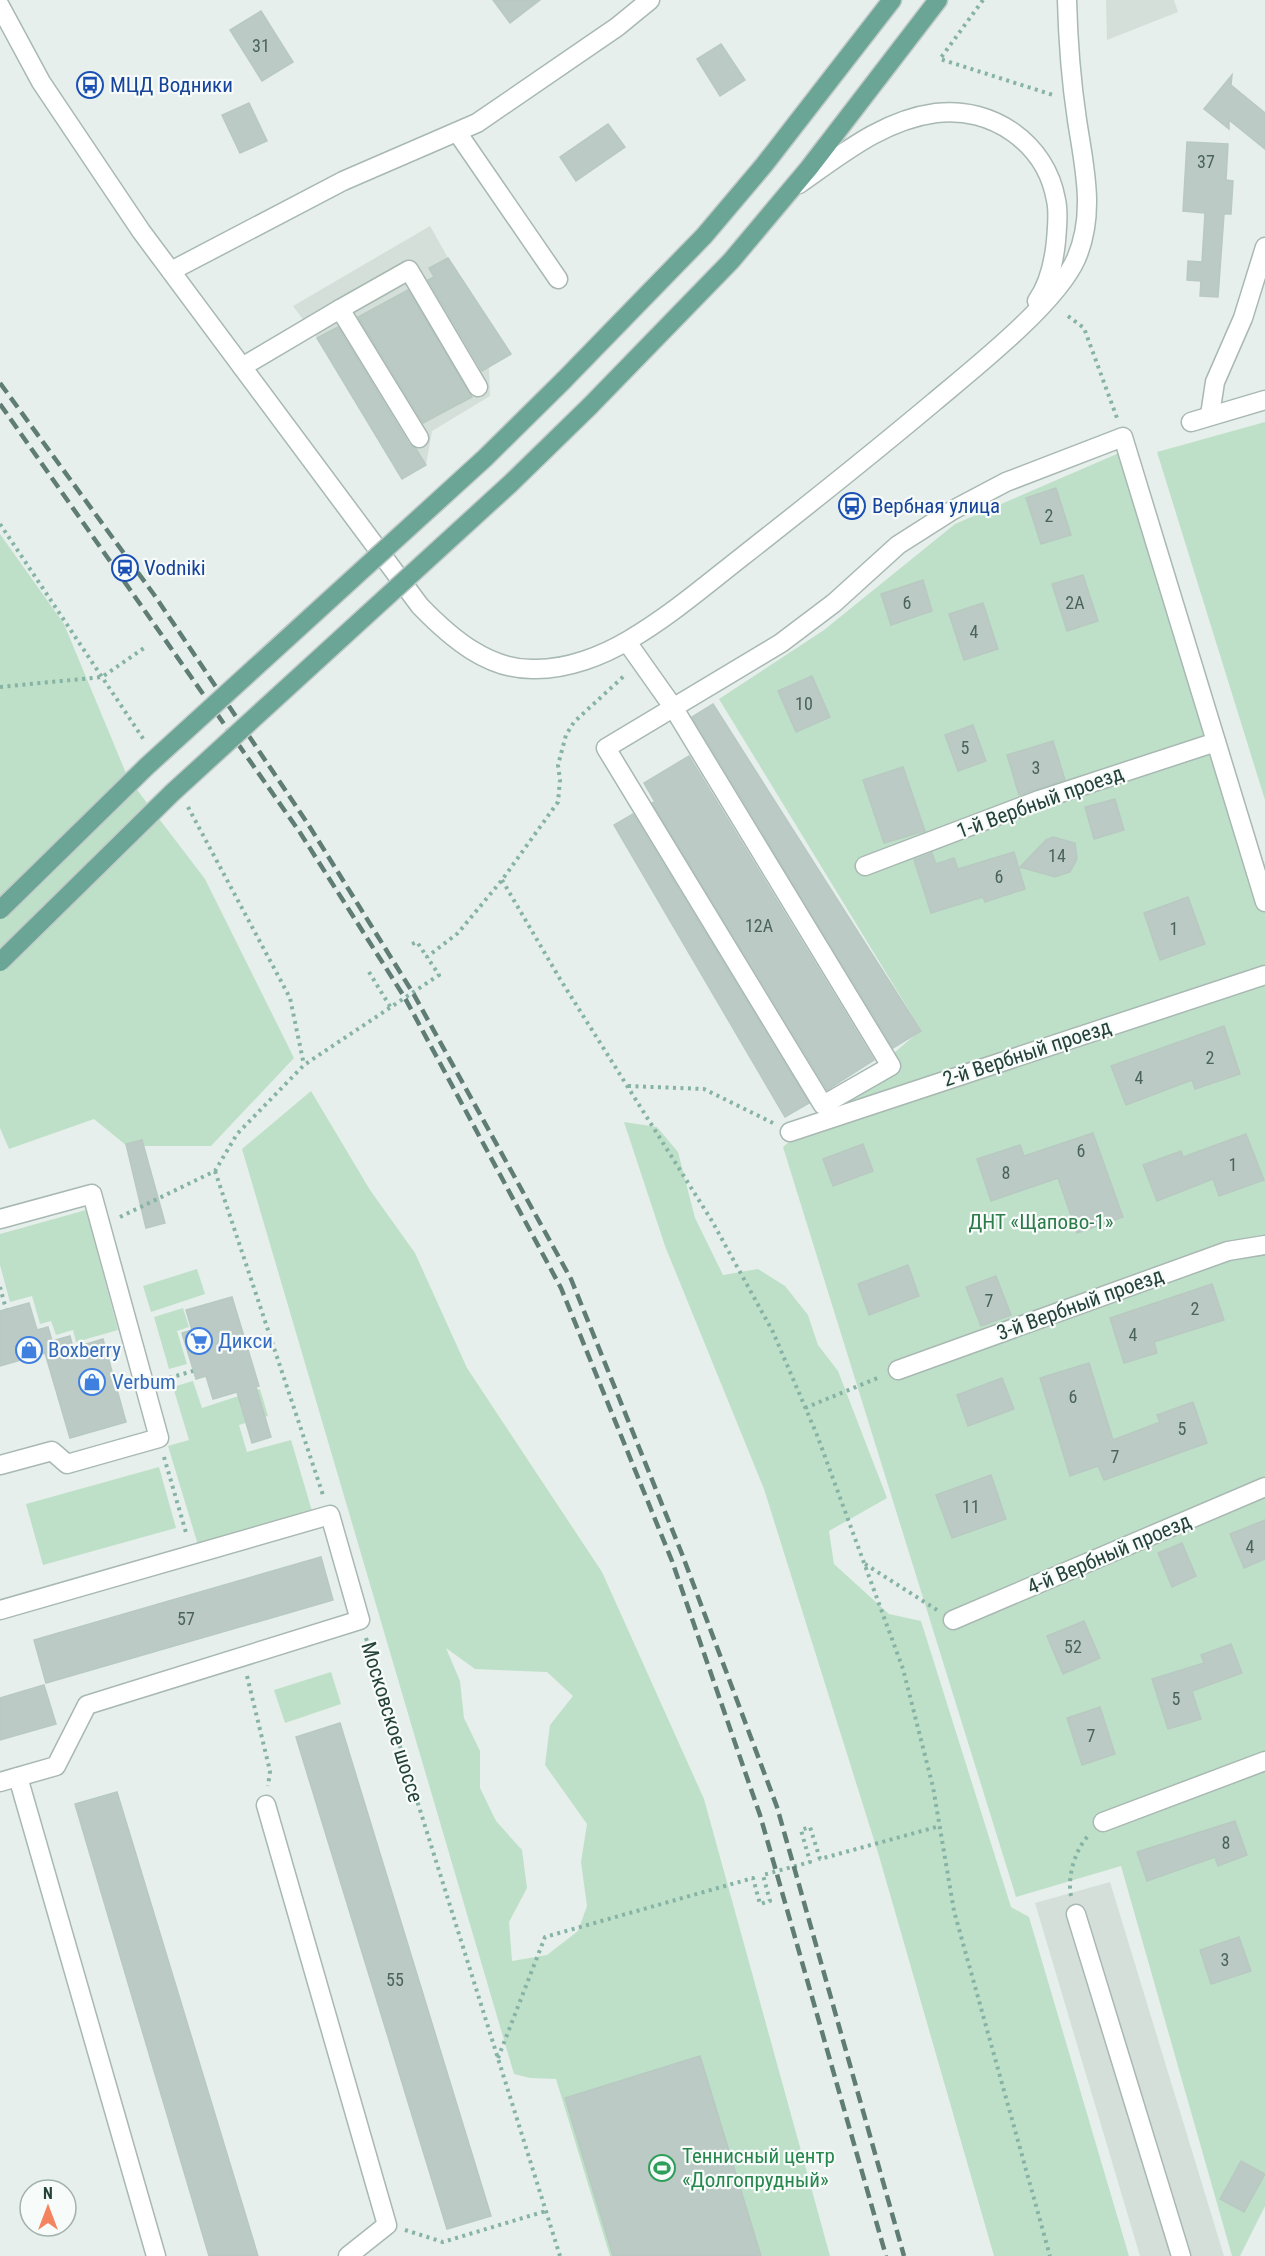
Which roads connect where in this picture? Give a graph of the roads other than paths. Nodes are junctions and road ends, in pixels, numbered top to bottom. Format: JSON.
{"nodes":[{"id":1,"x":650,"y":0,"type":"edge"},
{"id":2,"x":892,"y":0,"type":"edge"},
{"id":3,"x":938,"y":0,"type":"edge"},
{"id":4,"x":1067,"y":0,"type":"edge"},
{"id":5,"x":0,"y":6,"type":"edge"},
{"id":6,"x":457,"y":132,"type":"junction"},
{"id":7,"x":791,"y":190,"type":"junction"},
{"id":8,"x":1265,"y":247,"type":"edge"},
{"id":9,"x":171,"y":271,"type":"junction"},
{"id":10,"x":558,"y":279,"type":"dead end"},
{"id":11,"x":340,"y":309,"type":"junction"},
{"id":12,"x":1023,"y":323,"type":"junction"},
{"id":13,"x":242,"y":367,"type":"junction"},
{"id":14,"x":478,"y":387,"type":"dead end"},
{"id":15,"x":1265,"y":400,"type":"edge"},
{"id":16,"x":1210,"y":415,"type":"junction"},
{"id":17,"x":1191,"y":422,"type":"dead end"},
{"id":18,"x":419,"y":438,"type":"dead end"},
{"id":19,"x":627,"y":642,"type":"junction"},
{"id":20,"x":673,"y":707,"type":"junction"},
{"id":21,"x":1216,"y":742,"type":"junction"},
{"id":22,"x":865,"y":866,"type":"dead end"},
{"id":23,"x":1265,"y":902,"type":"edge"},
{"id":24,"x":0,"y":910,"type":"edge"},
{"id":25,"x":0,"y":962,"type":"edge"},
{"id":26,"x":1265,"y":975,"type":"edge"},
{"id":27,"x":790,"y":1131,"type":"road end"},
{"id":28,"x":0,"y":1219,"type":"edge"},
{"id":29,"x":1265,"y":1245,"type":"edge"},
{"id":30,"x":898,"y":1370,"type":"road end"},
{"id":31,"x":0,"y":1464,"type":"edge"},
{"id":32,"x":1265,"y":1487,"type":"edge"},
{"id":33,"x":0,"y":1610,"type":"edge"},
{"id":34,"x":953,"y":1620,"type":"road end"},
{"id":35,"x":1265,"y":1761,"type":"edge"},
{"id":36,"x":18,"y":1777,"type":"junction"},
{"id":37,"x":0,"y":1782,"type":"edge"},
{"id":38,"x":266,"y":1805,"type":"road end"},
{"id":39,"x":1103,"y":1822,"type":"road end"},
{"id":40,"x":1076,"y":1914,"type":"road end"},
{"id":41,"x":156,"y":2256,"type":"edge"},
{"id":42,"x":348,"y":2256,"type":"edge"},
{"id":43,"x":1180,"y":2256,"type":"edge"}],
"edges":[{"from":1,"to":6,"type":"street"},
{"from":2,"to":24,"type":"main road","bridge":true},
{"from":3,"to":7,"type":"main road"},
{"from":4,"to":12,"type":"street"},
{"from":5,"to":9,"type":"street"},
{"from":6,"to":9,"type":"street"},
{"from":6,"to":10,"type":"street"},
{"from":7,"to":12,"type":"street"},
{"from":7,"to":25,"type":"main road","bridge":true},
{"from":8,"to":16,"type":"street"},
{"from":9,"to":13,"type":"street"},
{"from":11,"to":13,"type":"street"},
{"from":11,"to":14,"type":"street"},
{"from":11,"to":18,"type":"street"},
{"from":12,"to":19,"type":"street"},
{"from":13,"to":19,"type":"street"},
{"from":15,"to":16,"type":"street"},
{"from":16,"to":17,"type":"street"},
{"from":19,"to":20,"type":"street"},
{"from":20,"to":20,"type":"street"},
{"from":20,"to":21,"type":"street"},
{"from":21,"to":22,"type":"street","name":"1-й Вербный проезд"},
{"from":21,"to":23,"type":"street"},
{"from":26,"to":27,"type":"street","name":"2-й Вербный проезд"},
{"from":28,"to":31,"type":"street"},
{"from":29,"to":30,"type":"street","name":"3-й Вербный проезд"},
{"from":32,"to":34,"type":"street","name":"4-й Вербный проезд"},
{"from":33,"to":36,"type":"street","name":"Московское шоссе"},
{"from":35,"to":39,"type":"street"},
{"from":36,"to":37,"type":"street"},
{"from":36,"to":41,"type":"street"},
{"from":38,"to":42,"type":"street"},
{"from":40,"to":43,"type":"street"}]}
